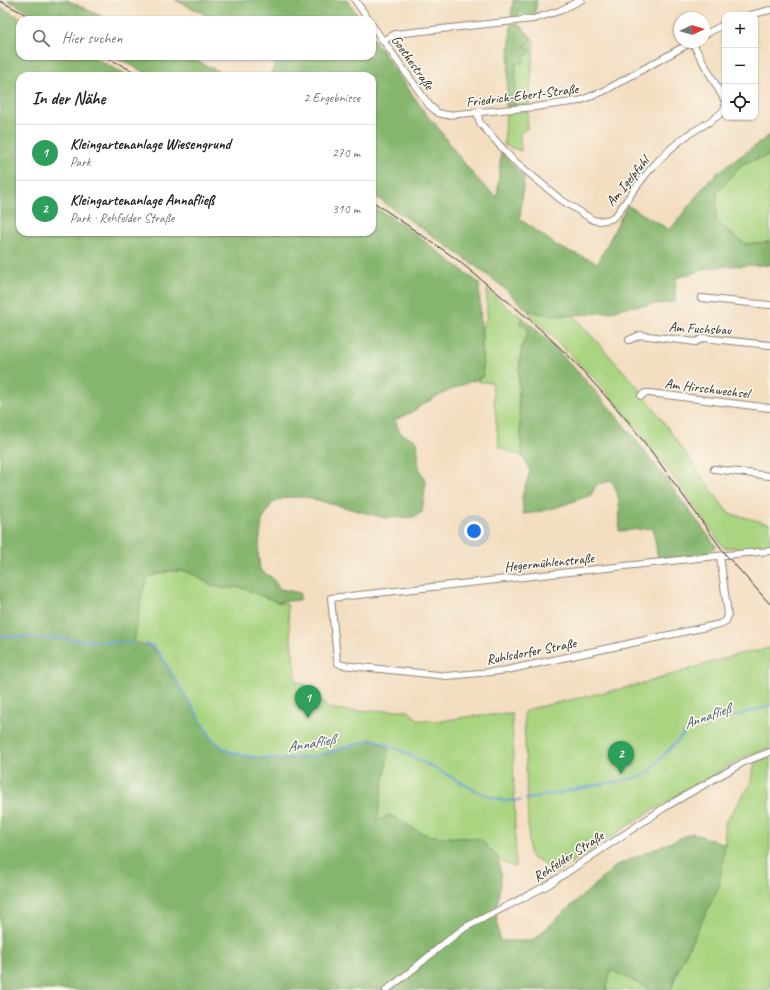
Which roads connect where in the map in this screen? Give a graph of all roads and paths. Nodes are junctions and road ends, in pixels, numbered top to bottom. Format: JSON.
{"nodes":[{"id":1,"x":355,"y":0,"type":"edge"},
{"id":2,"x":582,"y":0,"type":"edge"},
{"id":3,"x":770,"y":10,"type":"edge"},
{"id":4,"x":758,"y":13,"type":"edge"},
{"id":5,"x":366,"y":16,"type":"edge"},
{"id":6,"x":722,"y":26,"type":"edge"},
{"id":7,"x":376,"y":30,"type":"edge"},
{"id":8,"x":710,"y":32,"type":"edge"},
{"id":9,"x":384,"y":41,"type":"junction"},
{"id":10,"x":682,"y":48,"type":"edge"},
{"id":11,"x":695,"y":48,"type":"edge"},
{"id":12,"x":436,"y":112,"type":"joint"},
{"id":13,"x":477,"y":112,"type":"junction"},
{"id":14,"x":701,"y":298,"type":"dead end"},
{"id":15,"x":770,"y":305,"type":"edge"},
{"id":16,"x":629,"y":340,"type":"dead end"},
{"id":17,"x":770,"y":346,"type":"edge"},
{"id":18,"x":642,"y":396,"type":"dead end"},
{"id":19,"x":770,"y":408,"type":"edge"},
{"id":20,"x":714,"y":469,"type":"dead end"},
{"id":21,"x":770,"y":476,"type":"edge"},
{"id":22,"x":770,"y":551,"type":"edge"},
{"id":23,"x":720,"y":556,"type":"junction"},
{"id":24,"x":331,"y":598,"type":"joint"},
{"id":25,"x":770,"y":752,"type":"edge"},
{"id":26,"x":386,"y":990,"type":"edge"}],
"edges":[{"from":1,"to":5,"type":"street"},
{"from":2,"to":9,"type":"street"},
{"from":3,"to":4,"type":"street"},
{"from":6,"to":8,"type":"street"},
{"from":7,"to":9,"type":"street","name":"Goethestraße"},
{"from":9,"to":12,"type":"street","name":"Goethestraße"},
{"from":10,"to":13,"type":"street","name":"Friedrich-Ebert-Straße"},
{"from":11,"to":13,"type":"street","name":"Am Igelpfuhl"},
{"from":12,"to":13,"type":"street","name":"Friedrich-Ebert-Straße"},
{"from":14,"to":15,"type":"street"},
{"from":16,"to":17,"type":"street","name":"Am Fuchsbau"},
{"from":18,"to":19,"type":"street","name":"Am Hirschwechsel"},
{"from":20,"to":21,"type":"street"},
{"from":22,"to":23,"type":"street","name":"Hegermühlenstraße"},
{"from":23,"to":24,"type":"street","name":"Hegermühlenstraße"},
{"from":23,"to":24,"type":"street","name":"Ruhlsdorfer Straße"},
{"from":25,"to":26,"type":"street","name":"Rehfelder Straße"}]}
